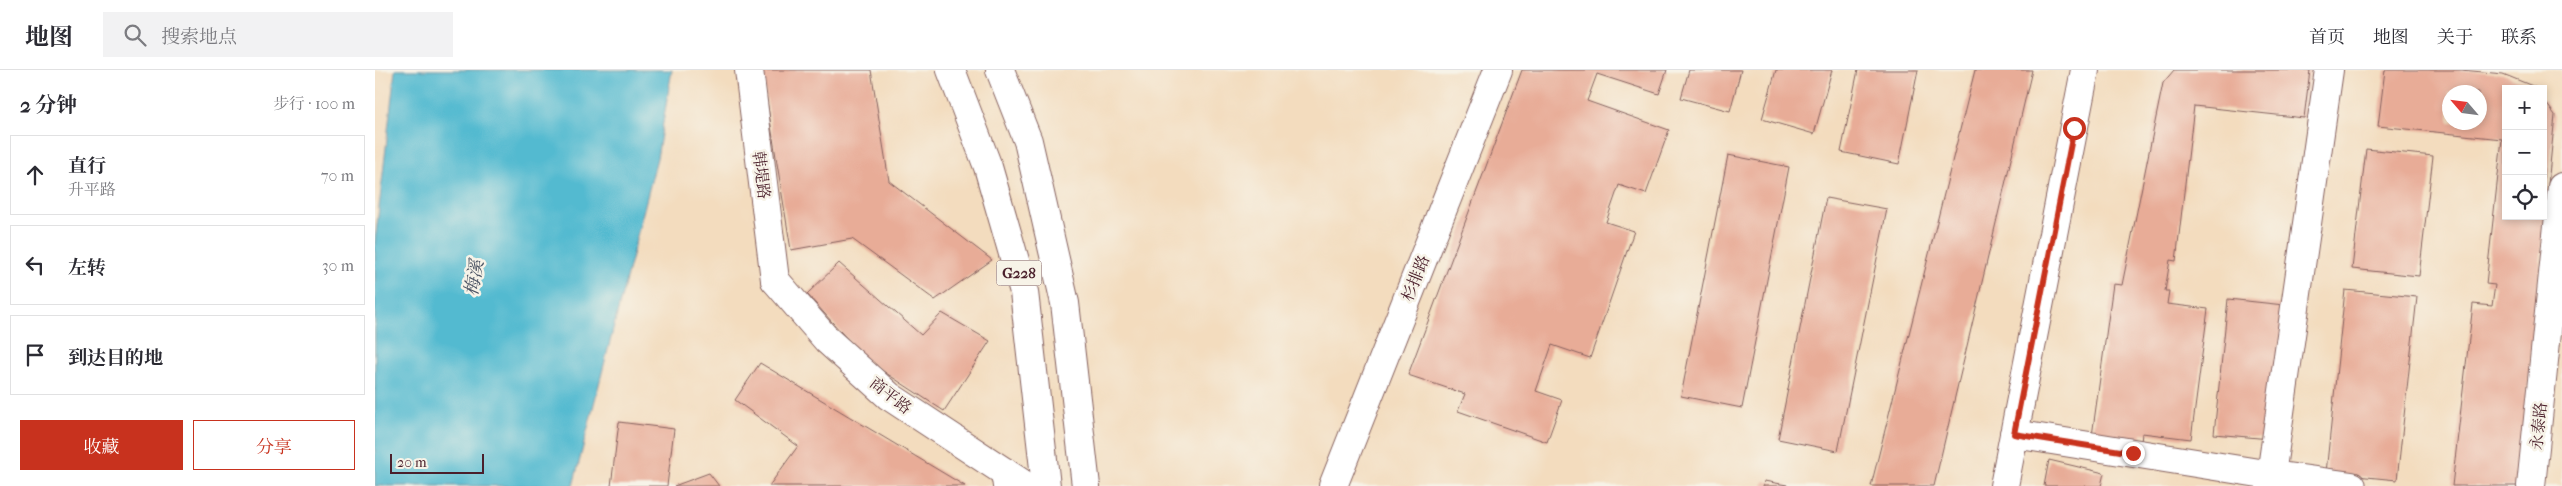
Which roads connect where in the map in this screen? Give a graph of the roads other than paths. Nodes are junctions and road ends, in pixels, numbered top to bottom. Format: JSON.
{"nodes":[{"id":1,"x":749,"y":70,"type":"edge"},
{"id":2,"x":951,"y":70,"type":"edge"},
{"id":3,"x":1000,"y":70,"type":"edge"},
{"id":4,"x":1498,"y":70,"type":"edge"},
{"id":5,"x":2085,"y":70,"type":"edge"},
{"id":6,"x":2329,"y":70,"type":"edge"},
{"id":7,"x":2562,"y":187,"type":"edge"},
{"id":8,"x":775,"y":280,"type":"joint"},
{"id":9,"x":2014,"y":434,"type":"junction"},
{"id":10,"x":2271,"y":480,"type":"edge"},
{"id":11,"x":1013,"y":481,"type":"edge"},
{"id":12,"x":1046,"y":486,"type":"edge"},
{"id":13,"x":1086,"y":486,"type":"edge"},
{"id":14,"x":1333,"y":486,"type":"edge"},
{"id":15,"x":2004,"y":486,"type":"edge"},
{"id":16,"x":2352,"y":486,"type":"edge"},
{"id":17,"x":2531,"y":486,"type":"edge"}],
"edges":[{"from":1,"to":8,"type":"main road","name":"韩堤路"},
{"from":2,"to":12,"type":"main road","number":"G228"},
{"from":3,"to":13,"type":"main road","number":"G228"},
{"from":4,"to":14,"type":"main road","name":"杉排路"},
{"from":5,"to":9,"type":"main road"},
{"from":6,"to":10,"type":"main road"},
{"from":7,"to":17,"type":"main road","name":"永泰路"},
{"from":8,"to":11,"type":"main road","name":"商平路"},
{"from":9,"to":10,"type":"main road"},
{"from":9,"to":15,"type":"main road"},
{"from":10,"to":16,"type":"main road"}]}
